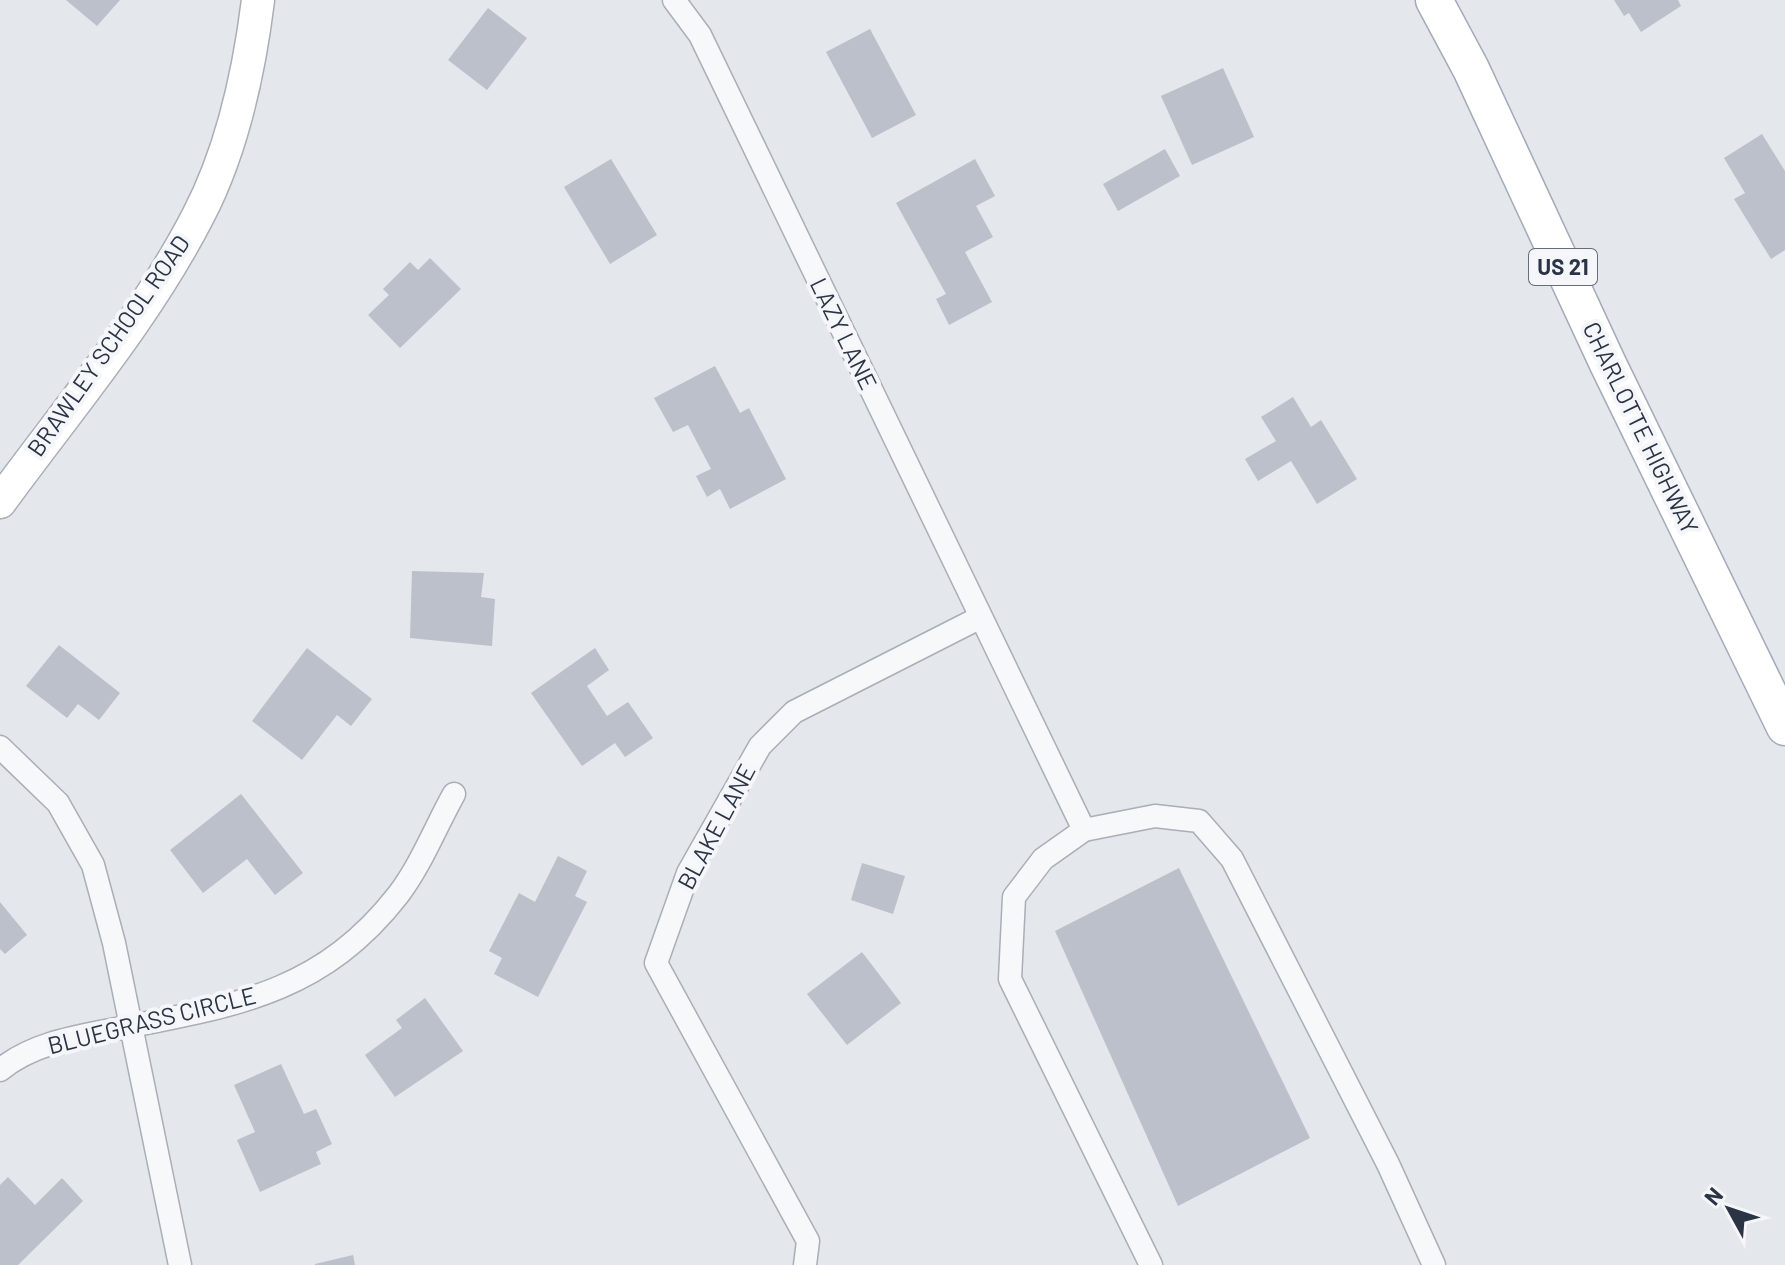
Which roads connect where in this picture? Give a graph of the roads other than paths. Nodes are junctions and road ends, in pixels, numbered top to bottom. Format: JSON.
{"nodes":[{"id":1,"x":258,"y":0,"type":"edge"},
{"id":2,"x":674,"y":0,"type":"edge"},
{"id":3,"x":1434,"y":0,"type":"edge"},
{"id":4,"x":0,"y":502,"type":"edge"},
{"id":5,"x":979,"y":618,"type":"junction"},
{"id":6,"x":1783,"y":708,"type":"edge"},
{"id":7,"x":0,"y":747,"type":"edge"},
{"id":8,"x":454,"y":794,"type":"dead end"},
{"id":9,"x":1084,"y":830,"type":"junction"},
{"id":10,"x":131,"y":1026,"type":"junction"},
{"id":11,"x":0,"y":1070,"type":"edge"},
{"id":12,"x":180,"y":1265,"type":"edge"},
{"id":13,"x":805,"y":1265,"type":"edge"},
{"id":14,"x":1151,"y":1265,"type":"edge"},
{"id":15,"x":1434,"y":1265,"type":"edge"}],
"edges":[{"from":1,"to":4,"type":"main road","name":"BRAWLEY SCHOOL ROAD"},
{"from":2,"to":5,"type":"street","name":"LAZY LANE"},
{"from":3,"to":6,"type":"main road","name":"CHARLOTTE HIGHWAY","number":"US 21"},
{"from":5,"to":9,"type":"street","name":"LAZY LANE"},
{"from":5,"to":13,"type":"street","name":"BLAKE LANE"},
{"from":7,"to":10,"type":"street"},
{"from":8,"to":10,"type":"street","name":"BLUEGRASS CIRCLE"},
{"from":9,"to":14,"type":"street"},
{"from":9,"to":15,"type":"street"},
{"from":10,"to":11,"type":"street","name":"BLUEGRASS CIRCLE"},
{"from":10,"to":12,"type":"street"}]}
